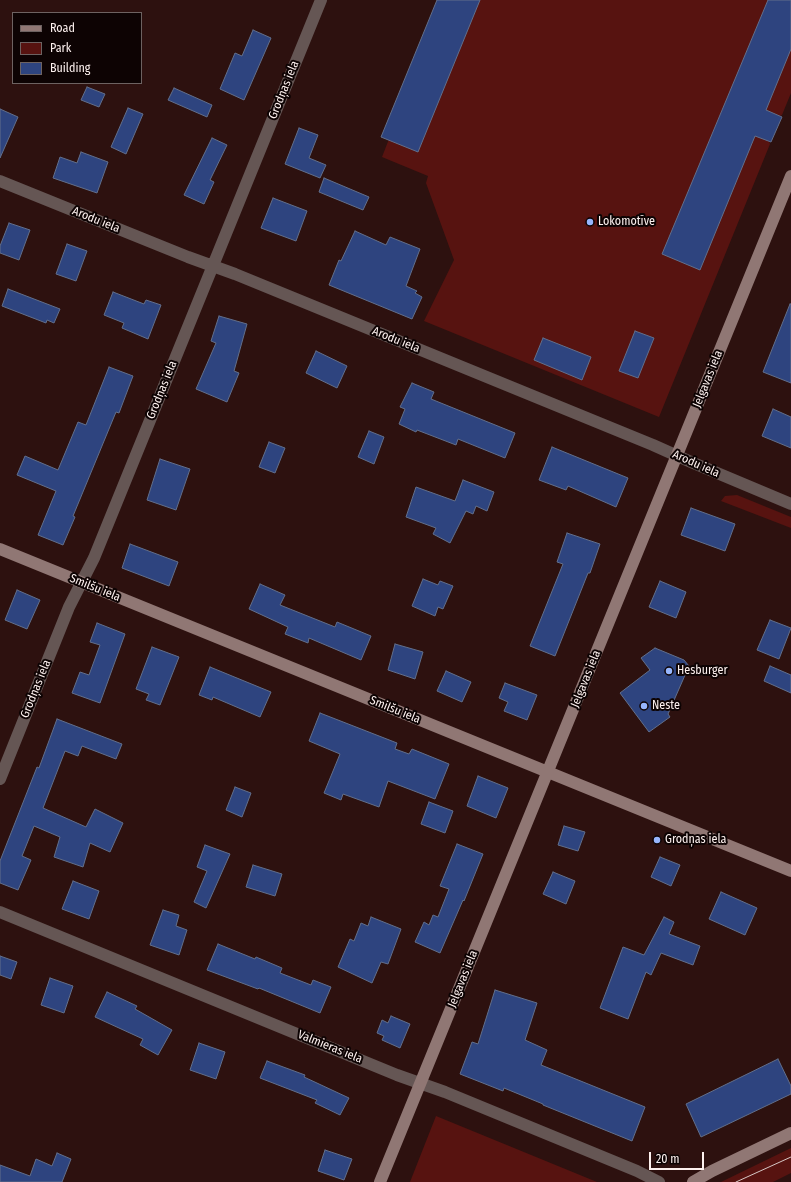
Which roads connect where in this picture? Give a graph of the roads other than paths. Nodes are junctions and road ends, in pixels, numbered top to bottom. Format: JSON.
{"nodes":[{"id":1,"x":321,"y":0,"type":"edge"},
{"id":2,"x":791,"y":176,"type":"edge"},
{"id":3,"x":0,"y":181,"type":"edge"},
{"id":4,"x":213,"y":266,"type":"junction"},
{"id":5,"x":677,"y":456,"type":"junction"},
{"id":6,"x":791,"y":504,"type":"edge"},
{"id":7,"x":0,"y":549,"type":"edge"},
{"id":8,"x":82,"y":582,"type":"junction"},
{"id":9,"x":547,"y":772,"type":"junction"},
{"id":10,"x":0,"y":779,"type":"edge"},
{"id":11,"x":791,"y":871,"type":"edge"},
{"id":12,"x":0,"y":912,"type":"edge"},
{"id":13,"x":420,"y":1083,"type":"junction"},
{"id":14,"x":791,"y":1133,"type":"edge"},
{"id":15,"x":380,"y":1182,"type":"edge"},
{"id":16,"x":659,"y":1182,"type":"edge"},
{"id":17,"x":693,"y":1182,"type":"edge"}],
"edges":[{"from":1,"to":4,"type":"street","name":"Grodņas iela"},
{"from":2,"to":5,"type":"street","name":"Jelgavas iela"},
{"from":3,"to":4,"type":"street","name":"Arodu iela"},
{"from":4,"to":5,"type":"street","name":"Arodu iela"},
{"from":4,"to":8,"type":"street","name":"Grodņas iela"},
{"from":5,"to":6,"type":"street","name":"Arodu iela"},
{"from":5,"to":9,"type":"street","name":"Jelgavas iela"},
{"from":7,"to":8,"type":"street","name":"Smilšu iela"},
{"from":8,"to":9,"type":"street","name":"Smilšu iela"},
{"from":8,"to":10,"type":"street","name":"Grodņas iela"},
{"from":9,"to":11,"type":"street","name":"Smilšu iela"},
{"from":9,"to":13,"type":"street","name":"Jelgavas iela"},
{"from":12,"to":13,"type":"street","name":"Valmieras iela"},
{"from":13,"to":15,"type":"street","name":"Jelgavas iela"},
{"from":13,"to":16,"type":"street","name":"Valmieras iela"},
{"from":14,"to":17,"type":"street"}]}
